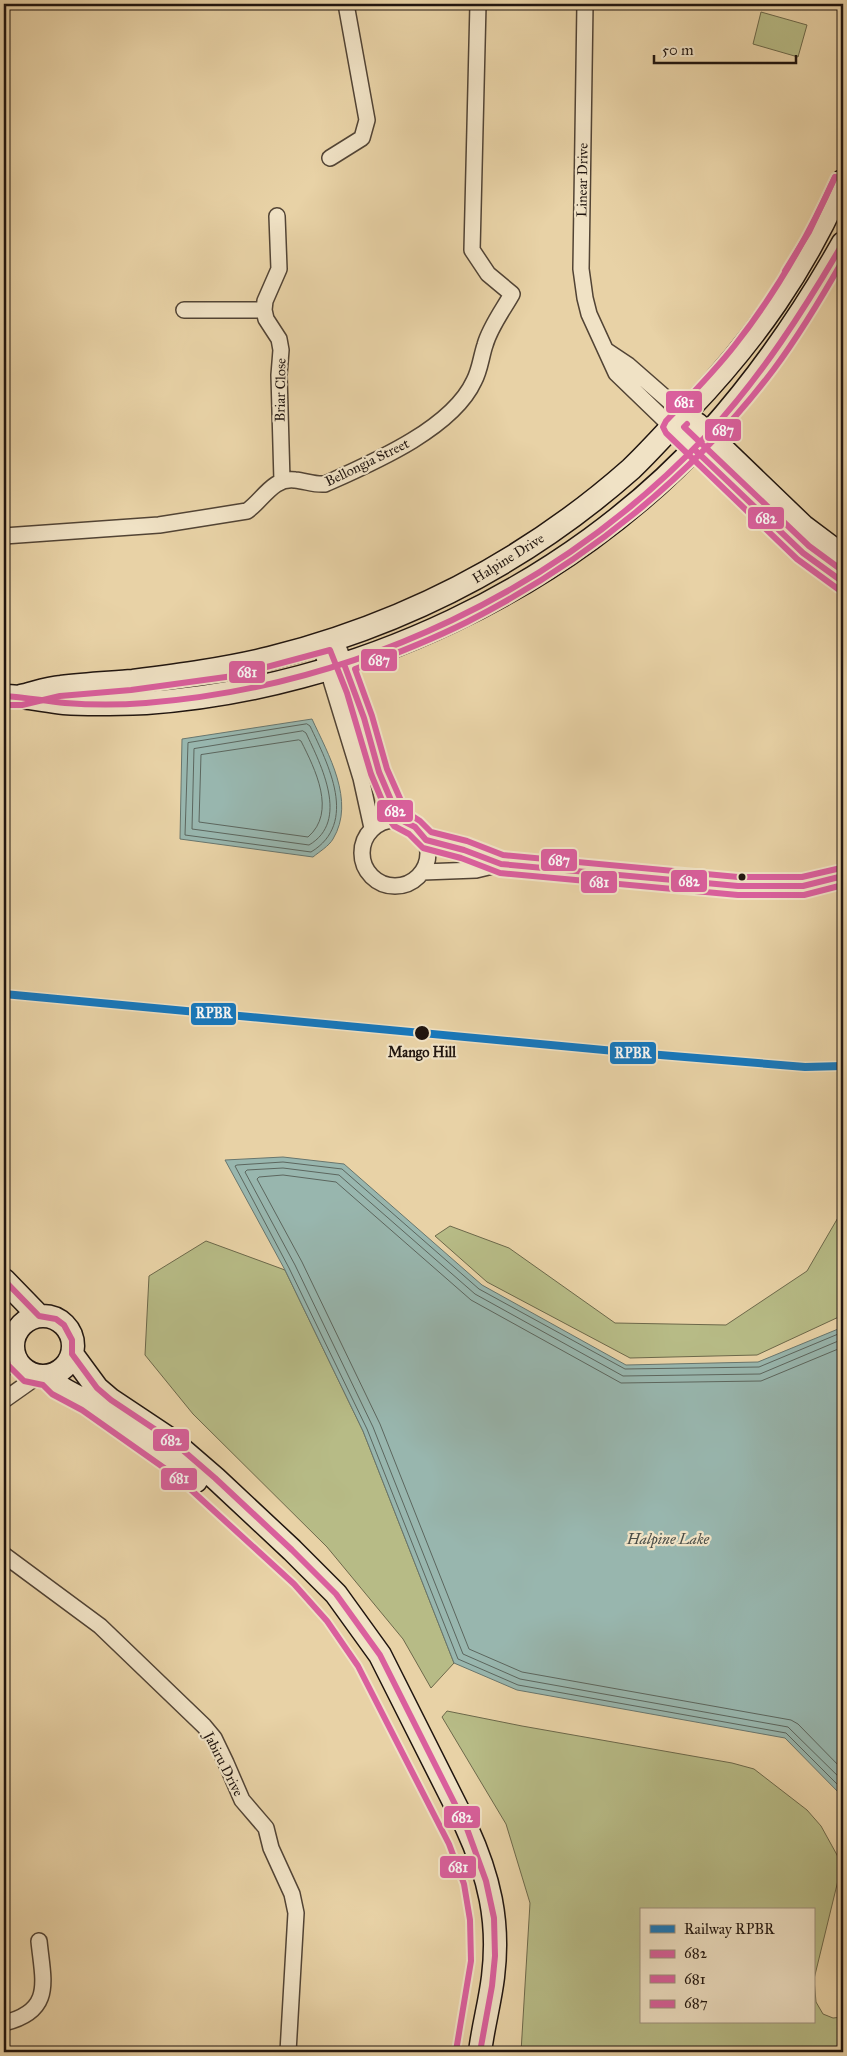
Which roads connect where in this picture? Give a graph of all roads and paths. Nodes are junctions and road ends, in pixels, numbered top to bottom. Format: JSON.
{"nodes":[{"id":1,"x":346,"y":4,"type":"edge"},
{"id":2,"x":478,"y":4,"type":"edge"},
{"id":3,"x":585,"y":4,"type":"edge"},
{"id":4,"x":330,"y":158,"type":"dead end"},
{"id":5,"x":843,"y":181,"type":"edge"},
{"id":6,"x":277,"y":216,"type":"dead end"},
{"id":7,"x":843,"y":243,"type":"edge"},
{"id":8,"x":184,"y":310,"type":"dead end"},
{"id":9,"x":264,"y":310,"type":"junction"},
{"id":10,"x":678,"y":420,"type":"junction"},
{"id":11,"x":701,"y":442,"type":"junction"},
{"id":12,"x":282,"y":481,"type":"junction"},
{"id":13,"x":4,"y":536,"type":"edge"},
{"id":14,"x":843,"y":556,"type":"edge"},
{"id":15,"x":843,"y":582,"type":"edge"},
{"id":16,"x":328,"y":642,"type":"junction"},
{"id":17,"x":336,"y":666,"type":"junction"},
{"id":18,"x":12,"y":696,"type":"edge"},
{"id":19,"x":399,"y":819,"type":"junction"},
{"id":20,"x":372,"y":828,"type":"junction"},
{"id":21,"x":426,"y":840,"type":"junction"},
{"id":22,"x":501,"y":864,"type":"junction"},
{"id":23,"x":423,"y":872,"type":"junction"},
{"id":24,"x":843,"y":876,"type":"edge"},
{"id":25,"x":4,"y":1280,"type":"edge"},
{"id":26,"x":39,"y":1316,"type":"junction"},
{"id":27,"x":9,"y":1344,"type":"edge"},
{"id":28,"x":72,"y":1354,"type":"junction"},
{"id":29,"x":42,"y":1377,"type":"junction"},
{"id":30,"x":4,"y":1400,"type":"edge"},
{"id":31,"x":4,"y":1555,"type":"edge"},
{"id":32,"x":39,"y":1941,"type":"dead end"},
{"id":33,"x":4,"y":2023,"type":"edge"},
{"id":34,"x":288,"y":2052,"type":"edge"},
{"id":35,"x":465,"y":2052,"type":"edge"},
{"id":36,"x":480,"y":2052,"type":"edge"}],
"edges":[{"from":1,"to":4,"type":"street"},
{"from":2,"to":12,"type":"street","name":"Bellongia Street"},
{"from":3,"to":10,"type":"street","name":"Linear Drive"},
{"from":5,"to":10,"type":"main road","name":"Halpine Drive"},
{"from":6,"to":9,"type":"street"},
{"from":7,"to":11,"type":"main road","name":"Halpine Drive"},
{"from":8,"to":9,"type":"street"},
{"from":9,"to":12,"type":"street","name":"Briar Close"},
{"from":10,"to":11,"type":"main road"},
{"from":10,"to":16,"type":"main road","name":"Halpine Drive"},
{"from":11,"to":14,"type":"main road"},
{"from":11,"to":15,"type":"main road"},
{"from":11,"to":17,"type":"main road","name":"Halpine Drive"},
{"from":12,"to":13,"type":"street"},
{"from":16,"to":17,"type":"street"},
{"from":16,"to":18,"type":"main road","name":"Halpine Drive"},
{"from":17,"to":18,"type":"main road","name":"Halpine Drive"},
{"from":17,"to":19,"type":"street"},
{"from":17,"to":20,"type":"street"},
{"from":19,"to":20,"type":"street"},
{"from":19,"to":21,"type":"street"},
{"from":20,"to":23,"type":"street"},
{"from":21,"to":22,"type":"street"},
{"from":21,"to":23,"type":"street"},
{"from":22,"to":23,"type":"street"},
{"from":22,"to":24,"type":"street"},
{"from":25,"to":26,"type":"main road"},
{"from":26,"to":27,"type":"main road"},
{"from":26,"to":28,"type":"main road"},
{"from":27,"to":29,"type":"main road"},
{"from":28,"to":29,"type":"main road"},
{"from":28,"to":36,"type":"main road"},
{"from":29,"to":30,"type":"street"},
{"from":29,"to":35,"type":"main road"},
{"from":31,"to":34,"type":"street","name":"Jabiru Drive"},
{"from":32,"to":33,"type":"street"}]}
